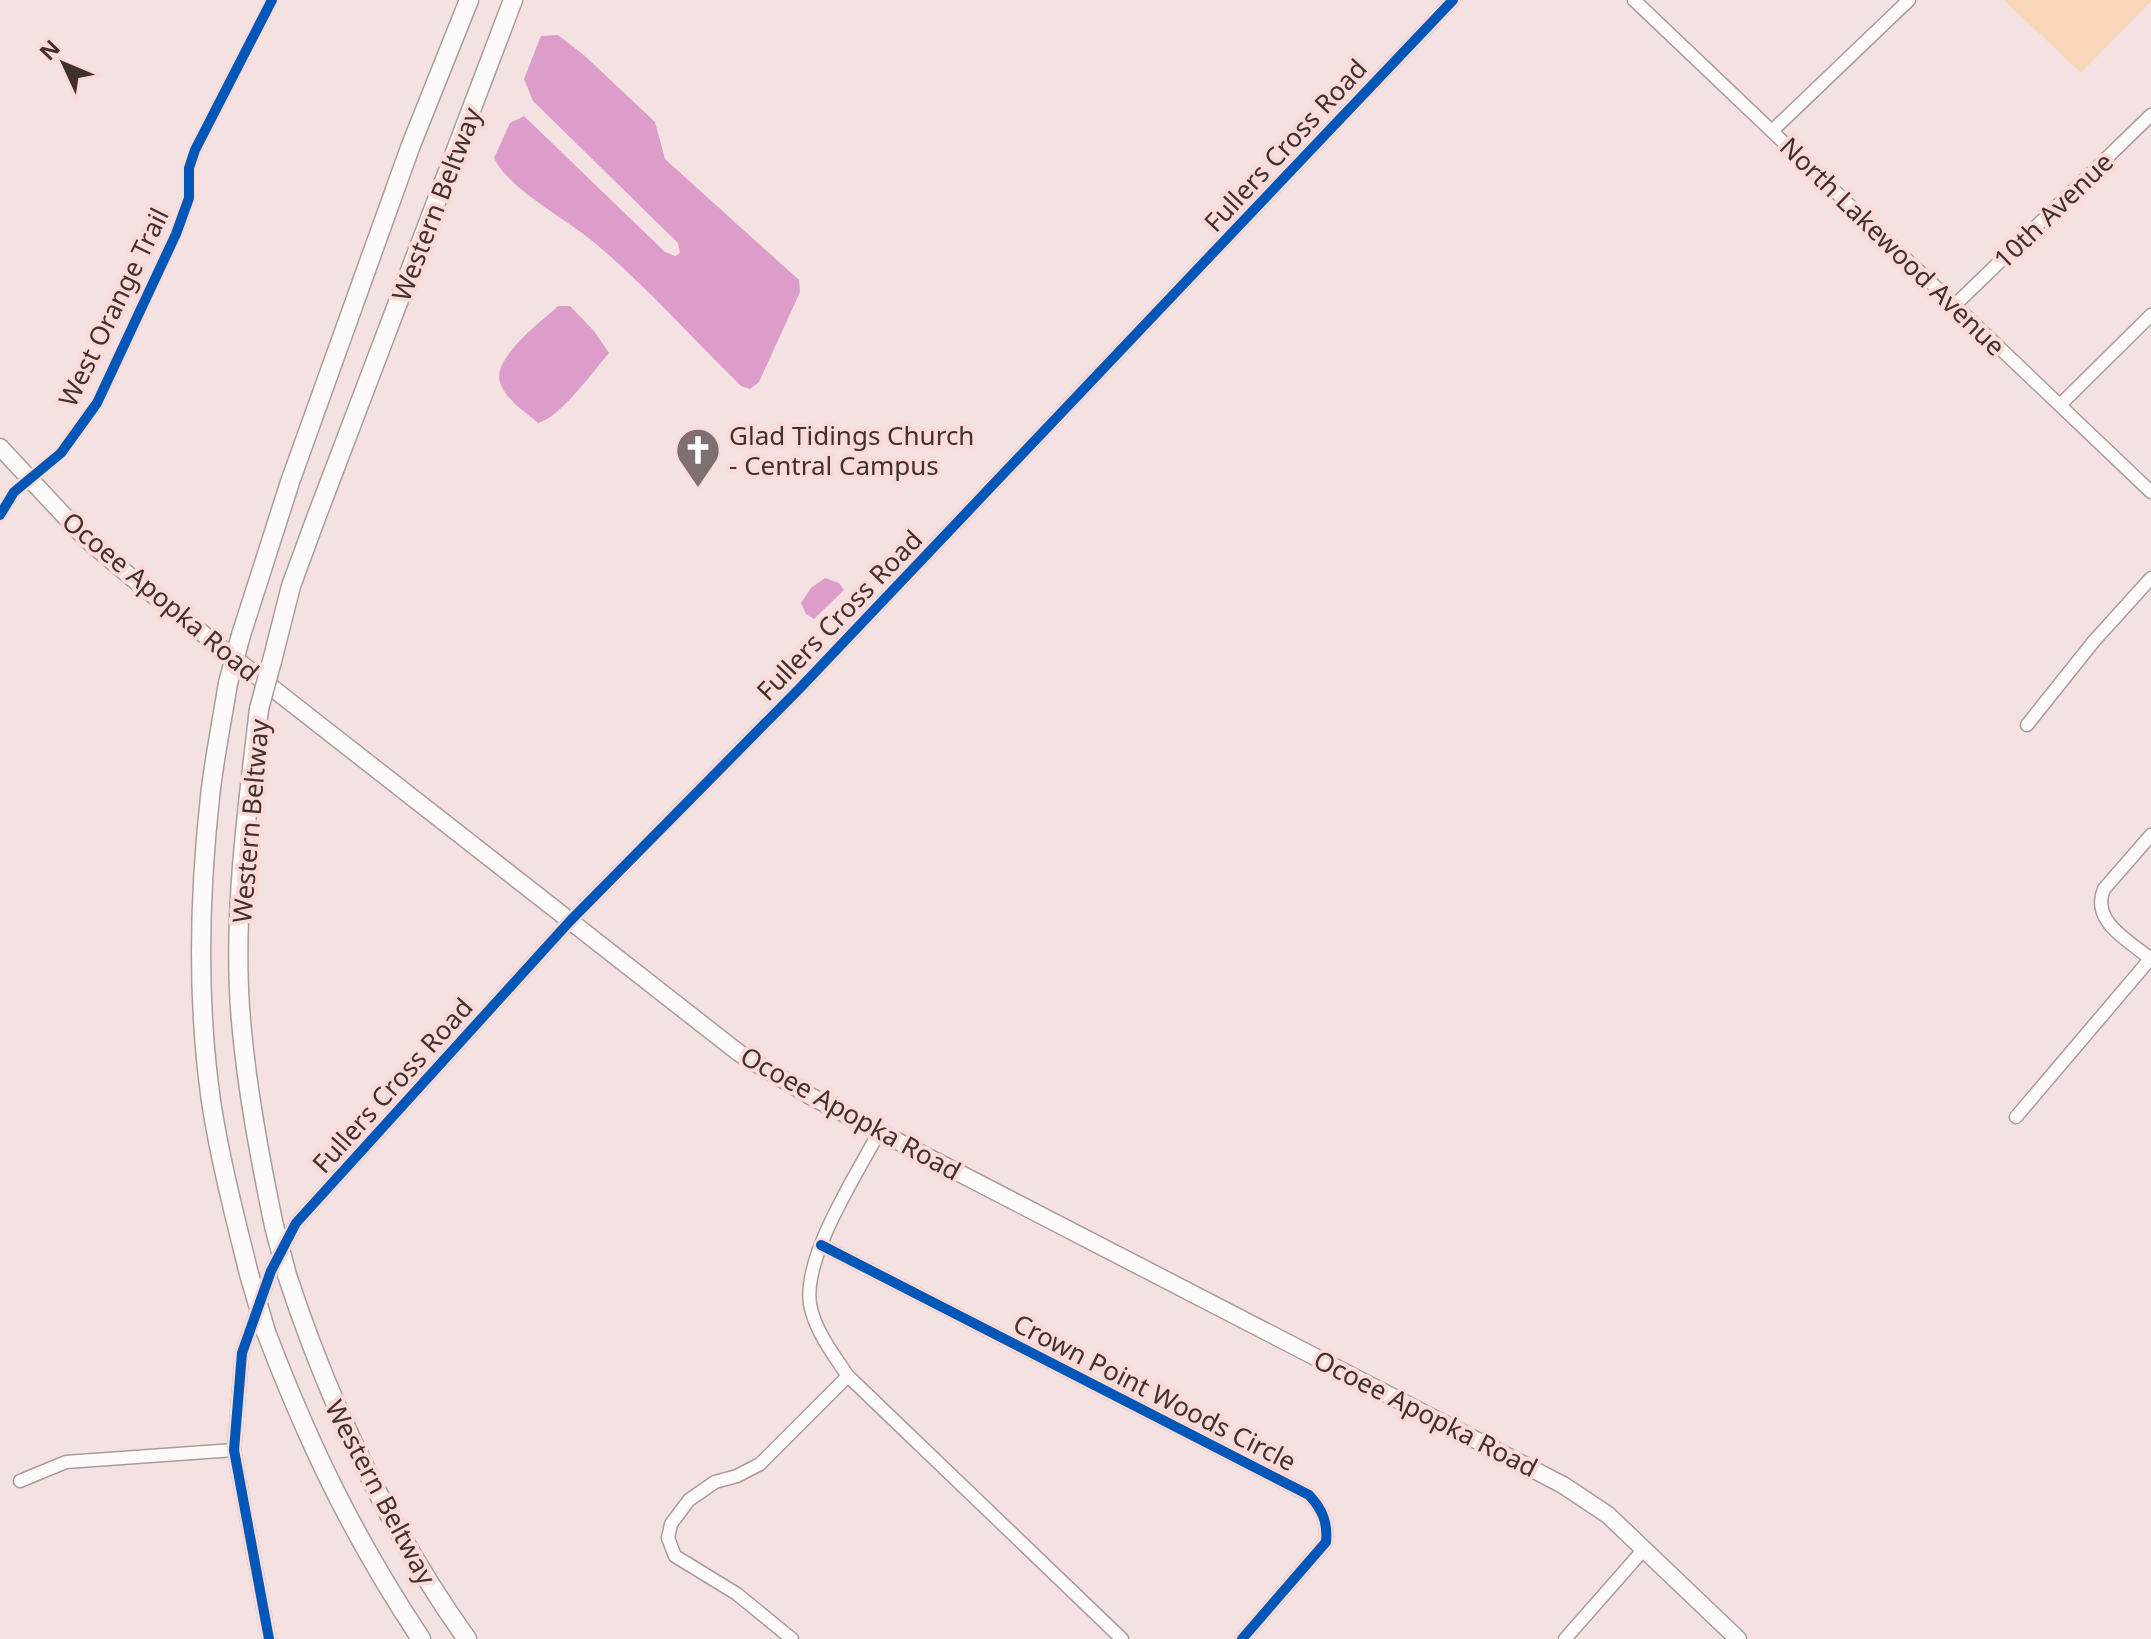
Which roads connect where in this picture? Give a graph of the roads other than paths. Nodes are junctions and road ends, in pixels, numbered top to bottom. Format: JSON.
{"nodes":[{"id":1,"x":461,"y":0,"type":"edge"},
{"id":2,"x":469,"y":0,"type":"edge"},
{"id":3,"x":516,"y":0,"type":"edge"},
{"id":4,"x":1453,"y":0,"type":"edge"},
{"id":5,"x":1634,"y":0,"type":"edge"},
{"id":6,"x":1909,"y":0,"type":"edge"},
{"id":7,"x":2151,"y":115,"type":"edge"},
{"id":8,"x":1772,"y":131,"type":"junction"},
{"id":9,"x":411,"y":145,"type":"junction"},
{"id":10,"x":1955,"y":305,"type":"junction"},
{"id":11,"x":2151,"y":315,"type":"edge"},
{"id":12,"x":2060,"y":405,"type":"junction"},
{"id":13,"x":0,"y":447,"type":"edge"},
{"id":14,"x":2151,"y":492,"type":"edge"},
{"id":15,"x":2151,"y":578,"type":"edge"},
{"id":16,"x":2027,"y":725,"type":"dead end"},
{"id":17,"x":2151,"y":835,"type":"edge"},
{"id":18,"x":570,"y":921,"type":"junction"},
{"id":19,"x":2151,"y":959,"type":"edge"},
{"id":20,"x":2016,"y":1117,"type":"dead end"},
{"id":21,"x":879,"y":1132,"type":"junction"},
{"id":22,"x":821,"y":1245,"type":"junction"},
{"id":23,"x":279,"y":1273,"type":"junction"},
{"id":24,"x":848,"y":1376,"type":"junction"},
{"id":25,"x":234,"y":1450,"type":"junction"},
{"id":26,"x":20,"y":1481,"type":"dead end"},
{"id":27,"x":1645,"y":1548,"type":"junction"},
{"id":28,"x":269,"y":1639,"type":"edge"},
{"id":29,"x":421,"y":1639,"type":"edge"},
{"id":30,"x":467,"y":1639,"type":"edge"},
{"id":31,"x":792,"y":1639,"type":"edge"},
{"id":32,"x":1122,"y":1639,"type":"edge"},
{"id":33,"x":1242,"y":1639,"type":"edge"},
{"id":34,"x":1565,"y":1639,"type":"edge"},
{"id":35,"x":1738,"y":1639,"type":"edge"}],
"edges":[{"from":1,"to":9,"type":"highway"},
{"from":2,"to":9,"type":"highway","name":"Western Beltway"},
{"from":3,"to":23,"type":"highway","name":"Western Beltway","bridge":true},
{"from":4,"to":18,"type":"street","name":"Fullers Cross Road"},
{"from":5,"to":8,"type":"street","name":"North Lakewood Avenue"},
{"from":6,"to":8,"type":"street"},
{"from":7,"to":10,"type":"street","name":"10th Avenue"},
{"from":8,"to":10,"type":"street","name":"North Lakewood Avenue"},
{"from":9,"to":29,"type":"highway","name":"Western Beltway","bridge":true},
{"from":10,"to":12,"type":"street","name":"North Lakewood Avenue"},
{"from":11,"to":12,"type":"street"},
{"from":12,"to":14,"type":"street","name":"North Lakewood Avenue"},
{"from":13,"to":18,"type":"main road","name":"Ocoee Apopka Road"},
{"from":15,"to":16,"type":"street"},
{"from":17,"to":19,"type":"street"},
{"from":18,"to":21,"type":"main road","name":"Ocoee Apopka Road"},
{"from":18,"to":23,"type":"street","name":"Fullers Cross Road"},
{"from":19,"to":20,"type":"street"},
{"from":21,"to":22,"type":"street"},
{"from":21,"to":27,"type":"main road","name":"Ocoee Apopka Road"},
{"from":22,"to":24,"type":"street"},
{"from":22,"to":33,"type":"street","name":"Crown Point Woods Circle"},
{"from":23,"to":25,"type":"street","name":"Fullers Cross Road"},
{"from":23,"to":30,"type":"highway","name":"Western Beltway"},
{"from":24,"to":31,"type":"street"},
{"from":24,"to":32,"type":"street"},
{"from":25,"to":26,"type":"street"},
{"from":25,"to":28,"type":"street","name":"Fullers Cross Road"},
{"from":27,"to":34,"type":"street"},
{"from":27,"to":35,"type":"main road","name":"Ocoee Apopka Road"}]}
